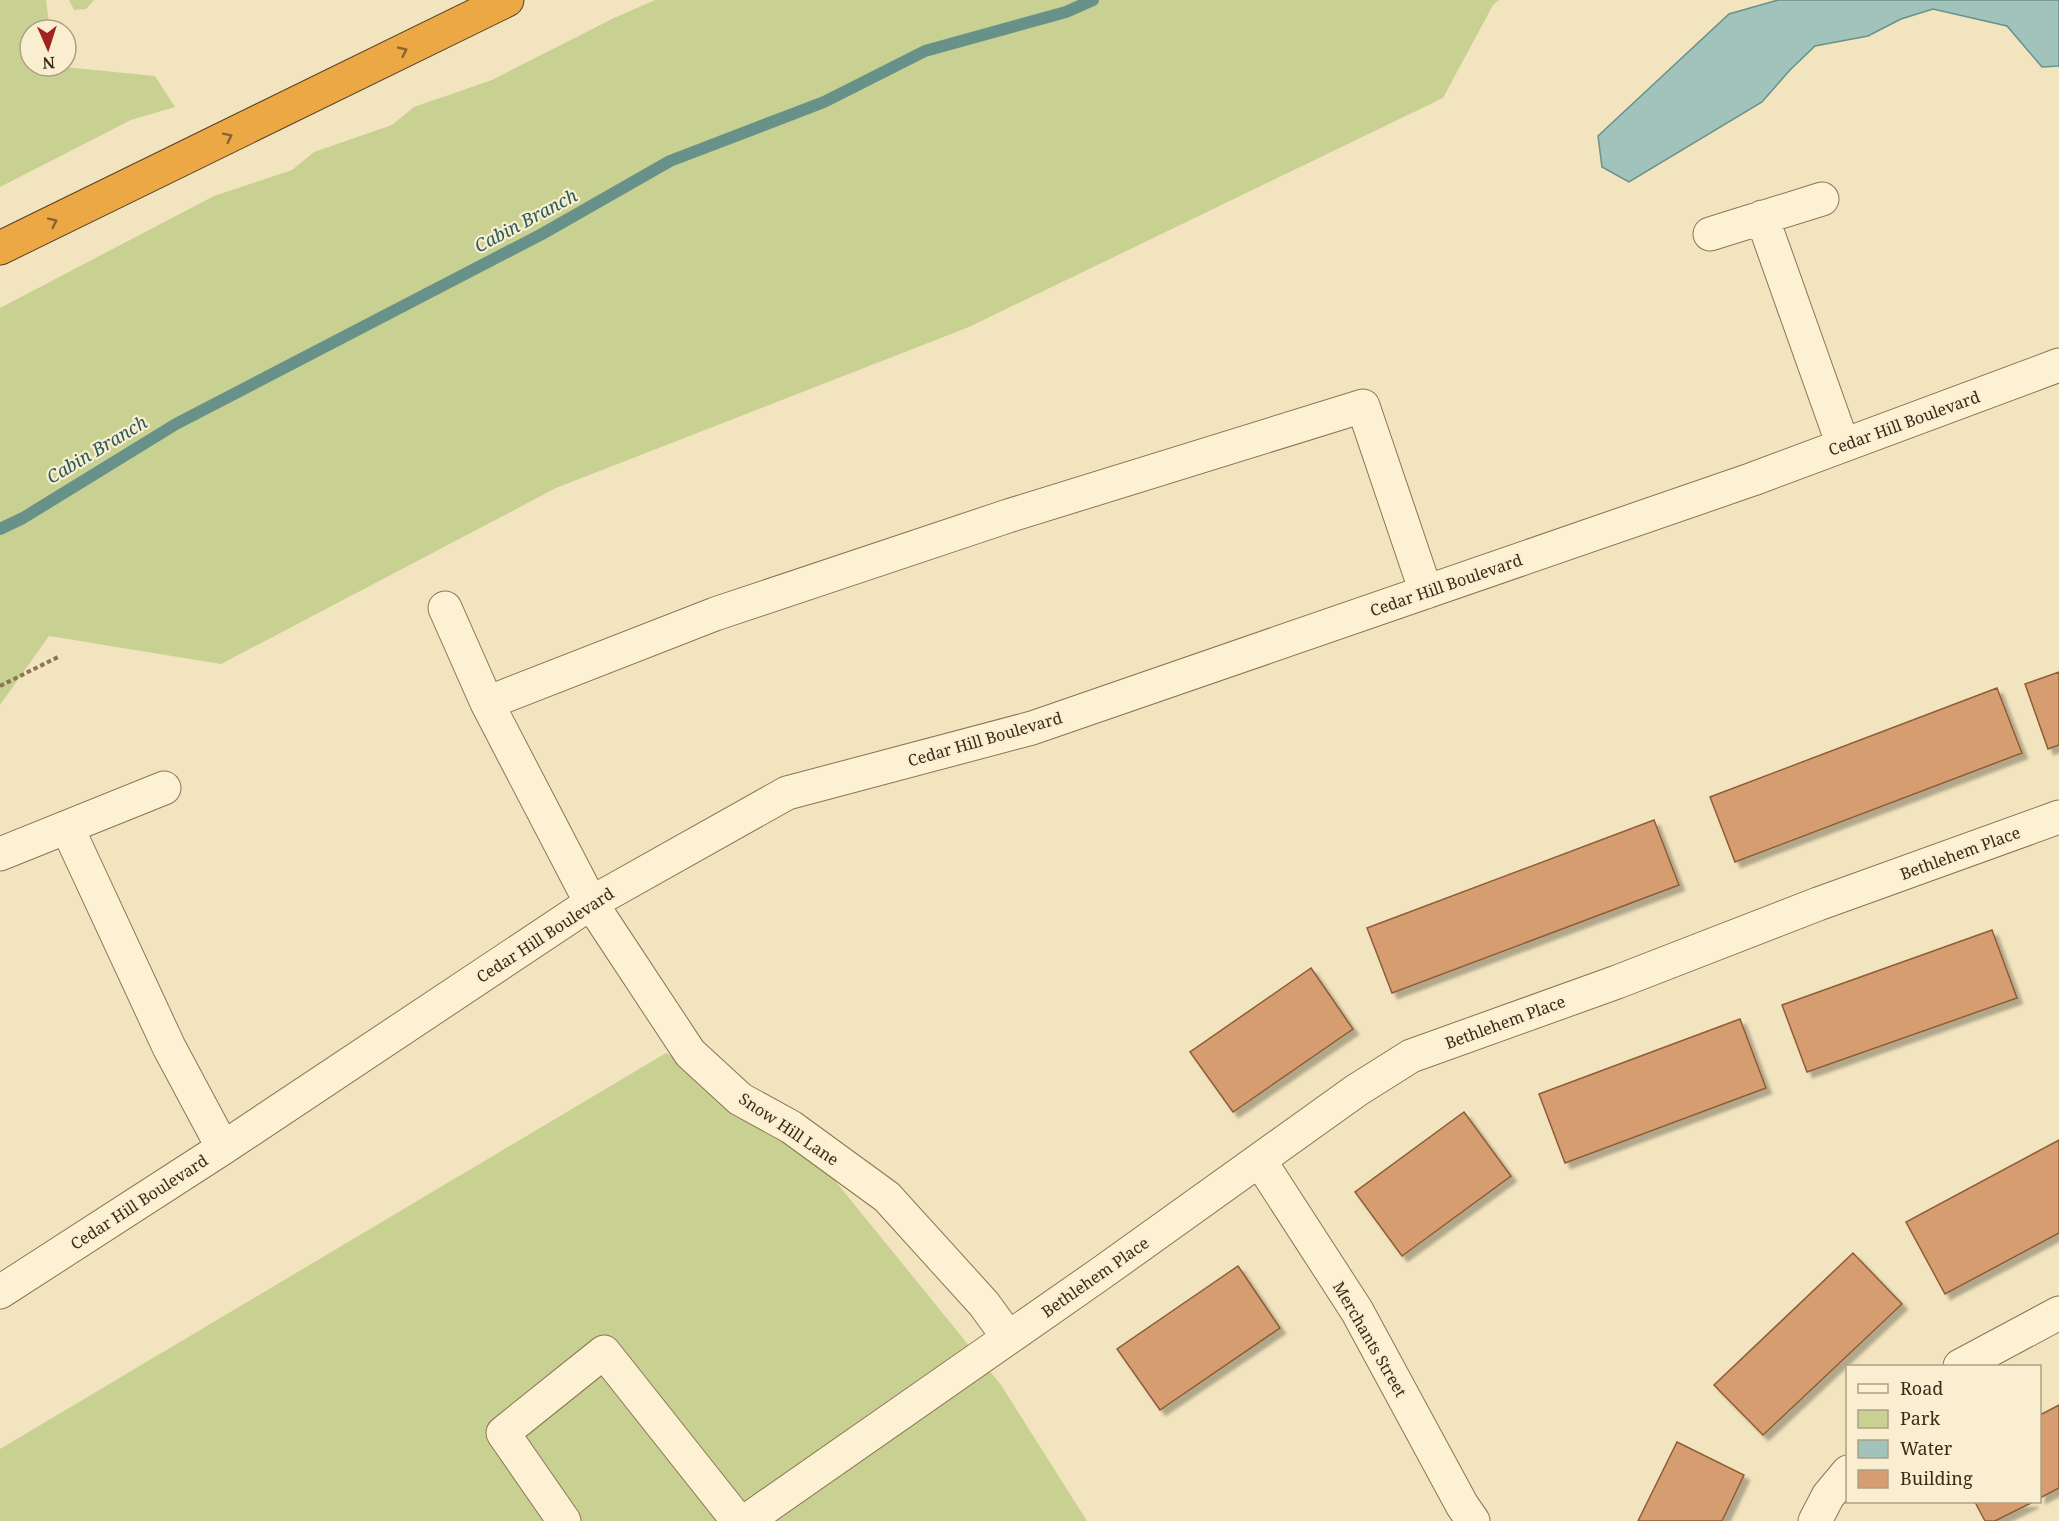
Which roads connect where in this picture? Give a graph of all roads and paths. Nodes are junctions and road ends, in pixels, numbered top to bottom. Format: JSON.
{"nodes":[{"id":1,"x":507,"y":0,"type":"edge"},
{"id":2,"x":1822,"y":199,"type":"dead end"},
{"id":3,"x":1762,"y":217,"type":"junction"},
{"id":4,"x":1710,"y":234,"type":"dead end"},
{"id":5,"x":0,"y":248,"type":"edge"},
{"id":6,"x":2059,"y":365,"type":"edge"},
{"id":7,"x":1843,"y":446,"type":"junction"},
{"id":8,"x":1426,"y":592,"type":"junction"},
{"id":9,"x":445,"y":608,"type":"dead end"},
{"id":10,"x":58,"y":657,"type":"dead end"},
{"id":11,"x":0,"y":686,"type":"edge"},
{"id":12,"x":487,"y":703,"type":"junction"},
{"id":13,"x":164,"y":788,"type":"dead end"},
{"id":14,"x":2059,"y":817,"type":"edge"},
{"id":15,"x":67,"y":827,"type":"junction"},
{"id":16,"x":0,"y":854,"type":"edge"},
{"id":17,"x":591,"y":903,"type":"junction"},
{"id":18,"x":223,"y":1148,"type":"junction"},
{"id":19,"x":1260,"y":1161,"type":"junction"},
{"id":20,"x":0,"y":1292,"type":"edge"},
{"id":21,"x":2059,"y":1313,"type":"edge"},
{"id":22,"x":1008,"y":1337,"type":"junction"},
{"id":23,"x":1962,"y":1365,"type":"edge"},
{"id":24,"x":1846,"y":1474,"type":"edge"},
{"id":25,"x":564,"y":1521,"type":"edge"},
{"id":26,"x":738,"y":1521,"type":"edge"},
{"id":27,"x":746,"y":1521,"type":"edge"},
{"id":28,"x":1473,"y":1521,"type":"edge"},
{"id":29,"x":1815,"y":1521,"type":"edge"}],
"edges":[{"from":5,"to":1,"type":"highway","one_way":true},
{"from":2,"to":3,"type":"street"},
{"from":3,"to":4,"type":"street"},
{"from":3,"to":7,"type":"street"},
{"from":6,"to":7,"type":"street","name":"Cedar Hill Boulevard"},
{"from":7,"to":8,"type":"street","name":"Cedar Hill Boulevard"},
{"from":8,"to":12,"type":"street"},
{"from":8,"to":17,"type":"street","name":"Cedar Hill Boulevard"},
{"from":9,"to":12,"type":"street","name":"Snow Hill Lane"},
{"from":10,"to":11,"type":"path"},
{"from":12,"to":17,"type":"street","name":"Snow Hill Lane"},
{"from":13,"to":15,"type":"street"},
{"from":14,"to":19,"type":"street","name":"Bethlehem Place"},
{"from":15,"to":16,"type":"street"},
{"from":15,"to":18,"type":"street"},
{"from":17,"to":18,"type":"street","name":"Cedar Hill Boulevard"},
{"from":17,"to":22,"type":"street","name":"Snow Hill Lane"},
{"from":18,"to":20,"type":"street","name":"Cedar Hill Boulevard"},
{"from":19,"to":22,"type":"street","name":"Bethlehem Place"},
{"from":19,"to":28,"type":"street","name":"Merchants Street"},
{"from":21,"to":23,"type":"street"},
{"from":22,"to":27,"type":"street","name":"Bethlehem Place"},
{"from":24,"to":29,"type":"street"},
{"from":25,"to":26,"type":"street"}]}
